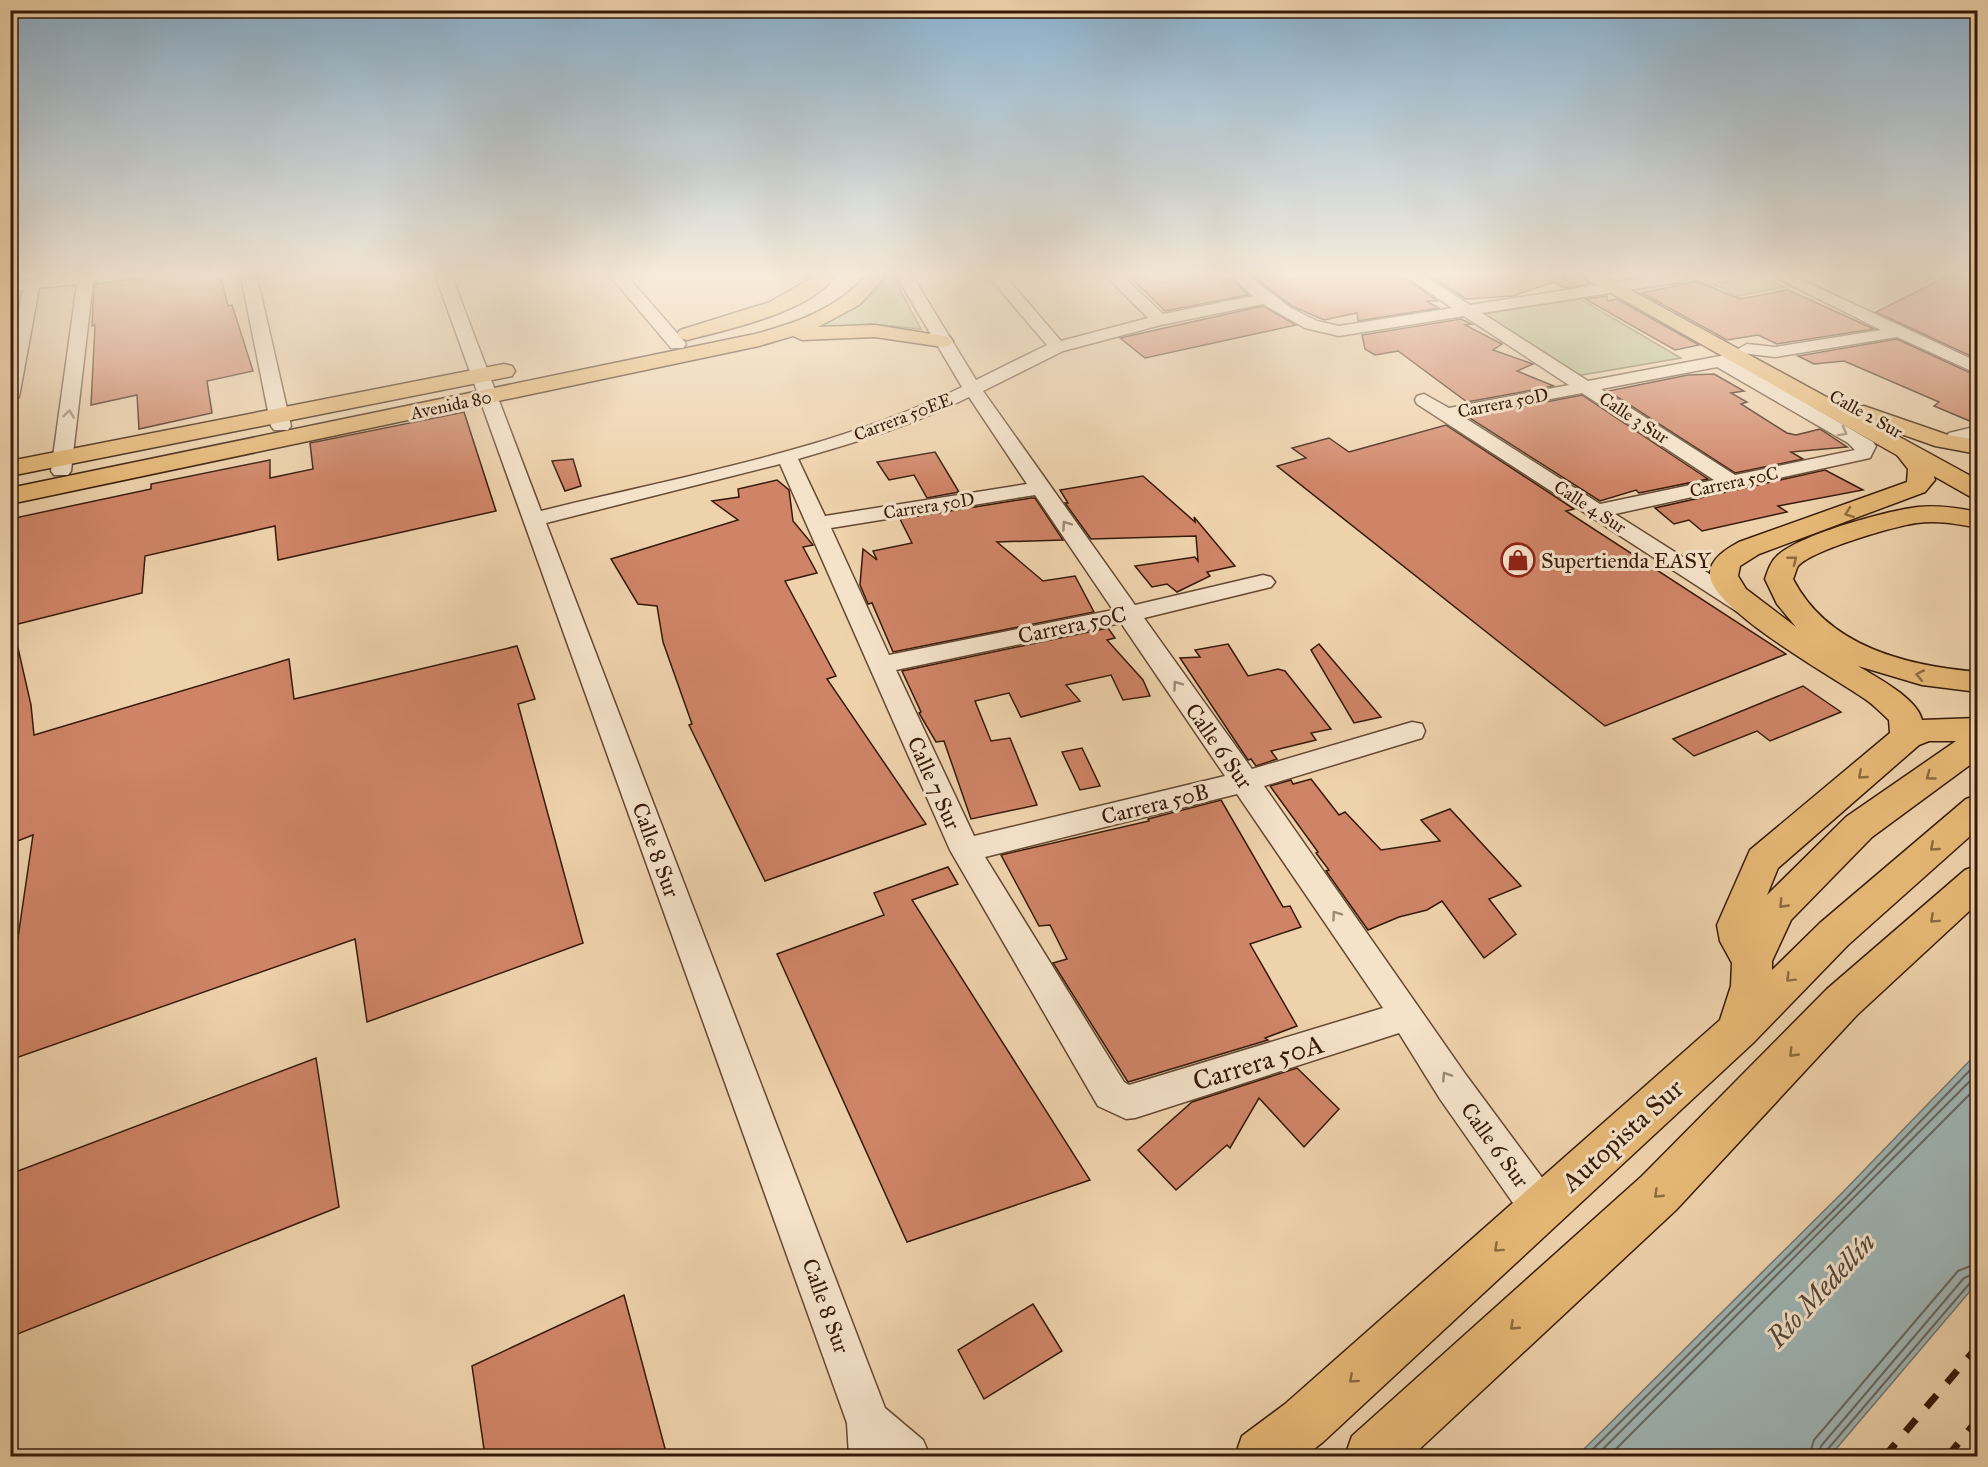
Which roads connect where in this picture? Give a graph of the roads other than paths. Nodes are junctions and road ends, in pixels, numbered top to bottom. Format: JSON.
{"nodes":[{"id":1,"x":20,"y":345,"type":"edge"},
{"id":2,"x":80,"y":345,"type":"edge"},
{"id":3,"x":264,"y":345,"type":"edge"},
{"id":4,"x":470,"y":345,"type":"edge"},
{"id":5,"x":631,"y":345,"type":"edge"},
{"id":6,"x":654,"y":345,"type":"edge"},
{"id":7,"x":726,"y":345,"type":"edge"},
{"id":8,"x":945,"y":345,"type":"edge"},
{"id":9,"x":1063,"y":345,"type":"edge"},
{"id":10,"x":1520,"y":345,"type":"edge"},
{"id":11,"x":1730,"y":345,"type":"edge"},
{"id":12,"x":1815,"y":345,"type":"edge"},
{"id":13,"x":1927,"y":345,"type":"edge"},
{"id":14,"x":626,"y":346,"type":"dead end"},
{"id":15,"x":1057,"y":347,"type":"joint"},
{"id":16,"x":1749,"y":356,"type":"junction"},
{"id":17,"x":527,"y":366,"type":"dead end"},
{"id":18,"x":1977,"y":369,"type":"edge"},
{"id":19,"x":485,"y":386,"type":"junction"},
{"id":20,"x":1586,"y":387,"type":"junction"},
{"id":21,"x":973,"y":390,"type":"junction"},
{"id":22,"x":10,"y":398,"type":"edge"},
{"id":23,"x":1424,"y":400,"type":"dead end"},
{"id":24,"x":1445,"y":414,"type":"junction"},
{"id":25,"x":280,"y":421,"type":"junction"},
{"id":26,"x":1977,"y":432,"type":"edge"},
{"id":27,"x":1866,"y":446,"type":"joint"},
{"id":28,"x":1963,"y":453,"type":"edge"},
{"id":29,"x":1910,"y":455,"type":"junction"},
{"id":30,"x":787,"y":456,"type":"junction"},
{"id":31,"x":62,"y":465,"type":"junction"},
{"id":32,"x":10,"y":469,"type":"edge"},
{"id":33,"x":10,"y":482,"type":"edge"},
{"id":34,"x":1731,"y":482,"type":"junction"},
{"id":35,"x":1041,"y":488,"type":"junction"},
{"id":36,"x":1977,"y":491,"type":"edge"},
{"id":37,"x":10,"y":496,"type":"edge"},
{"id":38,"x":1597,"y":511,"type":"junction"},
{"id":39,"x":535,"y":519,"type":"junction"},
{"id":40,"x":1977,"y":520,"type":"edge"},
{"id":41,"x":818,"y":525,"type":"junction"},
{"id":42,"x":1263,"y":582,"type":"dead end"},
{"id":43,"x":1756,"y":613,"type":"junction"},
{"id":44,"x":1128,"y":614,"type":"junction"},
{"id":45,"x":881,"y":664,"type":"junction"},
{"id":46,"x":1977,"y":682,"type":"edge"},
{"id":47,"x":1879,"y":693,"type":"junction"},
{"id":48,"x":1977,"y":710,"type":"edge"},
{"id":49,"x":1977,"y":729,"type":"edge"},
{"id":50,"x":1412,"y":731,"type":"dead end"},
{"id":51,"x":1907,"y":737,"type":"junction"},
{"id":52,"x":1977,"y":742,"type":"edge"},
{"id":53,"x":1244,"y":782,"type":"junction"},
{"id":54,"x":1977,"y":808,"type":"edge"},
{"id":55,"x":965,"y":850,"type":"junction"},
{"id":56,"x":1977,"y":880,"type":"edge"},
{"id":57,"x":1752,"y":961,"type":"junction"},
{"id":58,"x":1407,"y":1016,"type":"junction"},
{"id":59,"x":1738,"y":1030,"type":"junction"},
{"id":60,"x":1111,"y":1094,"type":"joint"},
{"id":61,"x":1541,"y":1209,"type":"junction"},
{"id":62,"x":870,"y":1440,"type":"edge"},
{"id":63,"x":907,"y":1456,"type":"edge"},
{"id":64,"x":1262,"y":1456,"type":"edge"},
{"id":65,"x":1372,"y":1456,"type":"edge"}],
"edges":[{"from":1,"to":22,"type":"street"},
{"from":31,"to":2,"type":"street","one_way":true},
{"from":3,"to":25,"type":"street"},
{"from":4,"to":19,"type":"street","name":"Calle 8 Sur"},
{"from":5,"to":14,"type":"main road","name":"Avenida 80"},
{"from":6,"to":19,"type":"main road","name":"Avenida 80"},
{"from":7,"to":19,"type":"main road","name":"Avenida 80"},
{"from":8,"to":21,"type":"street","name":"Calle 6 Sur"},
{"from":9,"to":15,"type":"street","name":"Carrera 50EE"},
{"from":10,"to":20,"type":"street","name":"Calle 3 Sur"},
{"from":11,"to":16,"type":"main road","name":"Calle 2 Sur"},
{"from":12,"to":16,"type":"street","name":"Carrera 50D"},
{"from":13,"to":18,"type":"street"},
{"from":15,"to":21,"type":"street","name":"Carrera 50EE"},
{"from":16,"to":20,"type":"street","name":"Carrera 50D"},
{"from":16,"to":27,"type":"street","name":"Calle 2 Sur","one_way":true},
{"from":16,"to":28,"type":"main road","name":"Calle 2 Sur"},
{"from":16,"to":29,"type":"main road","name":"Calle 2 Sur"},
{"from":17,"to":19,"type":"main road","name":"Avenida 80"},
{"from":19,"to":25,"type":"main road","name":"Avenida 80"},
{"from":19,"to":37,"type":"main road","name":"Avenida 80"},
{"from":19,"to":39,"type":"street","name":"Calle 8 Sur"},
{"from":20,"to":24,"type":"street","name":"Carrera 50D"},
{"from":20,"to":34,"type":"street","name":"Calle 3 Sur"},
{"from":21,"to":30,"type":"street","name":"Carrera 50EE"},
{"from":21,"to":35,"type":"street","name":"Calle 6 Sur"},
{"from":23,"to":24,"type":"street","name":"Calle 4 Sur"},
{"from":24,"to":38,"type":"street","name":"Calle 4 Sur"},
{"from":25,"to":31,"type":"main road","name":"Avenida 80"},
{"from":26,"to":28,"type":"street"},
{"from":27,"to":34,"type":"street","name":"Carrera 50C"},
{"from":29,"to":36,"type":"main road"},
{"from":29,"to":43,"type":"main road","one_way":true},
{"from":30,"to":39,"type":"street","name":"Carrera 50EE"},
{"from":30,"to":41,"type":"street","name":"Calle 7 Sur"},
{"from":31,"to":32,"type":"main road","name":"Avenida 80"},
{"from":31,"to":33,"type":"main road","name":"Avenida 80"},
{"from":34,"to":38,"type":"street","name":"Carrera 50C"},
{"from":35,"to":41,"type":"street","name":"Carrera 50D"},
{"from":44,"to":35,"type":"street","name":"Calle 6 Sur","one_way":true},
{"from":38,"to":43,"type":"street","name":"Calle 4 Sur"},
{"from":39,"to":62,"type":"street","name":"Calle 8 Sur"},
{"from":46,"to":40,"type":"main road","one_way":true},
{"from":41,"to":45,"type":"street","name":"Calle 7 Sur"},
{"from":42,"to":44,"type":"street","name":"Carrera 50C"},
{"from":43,"to":47,"type":"main road"},
{"from":44,"to":45,"type":"street","name":"Carrera 50C"},
{"from":53,"to":44,"type":"street","name":"Calle 6 Sur","one_way":true},
{"from":45,"to":55,"type":"street","name":"Calle 7 Sur"},
{"from":47,"to":48,"type":"main road"},
{"from":47,"to":51,"type":"main road"},
{"from":49,"to":51,"type":"main road"},
{"from":50,"to":53,"type":"street","name":"Carrera 50B"},
{"from":51,"to":57,"type":"main road","one_way":true},
{"from":52,"to":57,"type":"main road","one_way":true},
{"from":53,"to":55,"type":"street","name":"Carrera 50B"},
{"from":58,"to":53,"type":"street","name":"Calle 6 Sur","one_way":true},
{"from":54,"to":59,"type":"main road","name":"Autopista Sur","one_way":true},
{"from":55,"to":60,"type":"street","name":"Calle 7 Sur"},
{"from":56,"to":65,"type":"main road","one_way":true},
{"from":57,"to":59,"type":"main road"},
{"from":58,"to":60,"type":"street","name":"Carrera 50A"},
{"from":61,"to":58,"type":"street","name":"Calle 6 Sur","one_way":true},
{"from":59,"to":61,"type":"main road","name":"Autopista Sur"},
{"from":61,"to":64,"type":"main road","name":"Autopista Sur","one_way":true},
{"from":62,"to":63,"type":"street","name":"Calle 8 Sur"}]}
